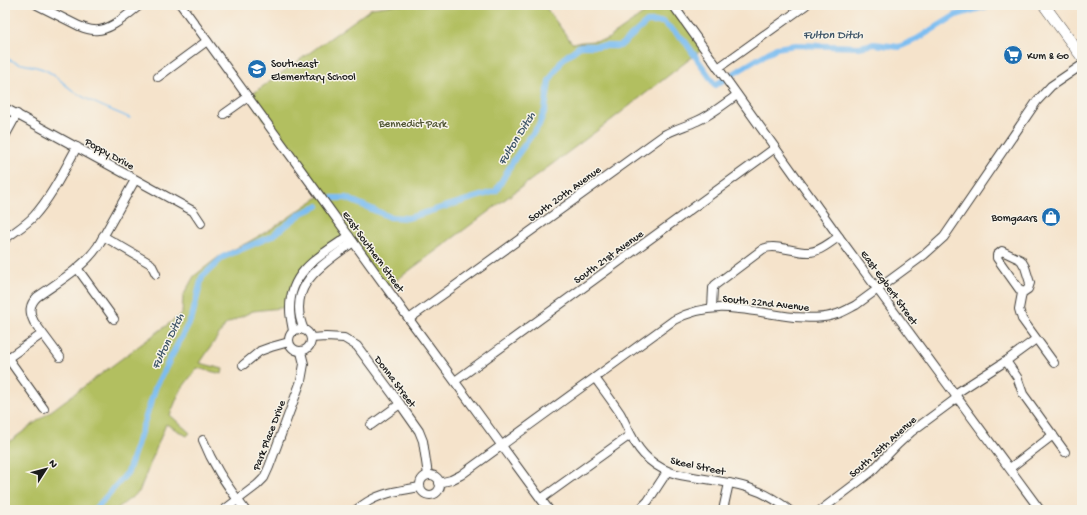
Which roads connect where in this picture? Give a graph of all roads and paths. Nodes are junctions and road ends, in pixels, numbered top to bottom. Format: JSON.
{"nodes":[{"id":1,"x":37,"y":5,"type":"edge"},
{"id":2,"x":140,"y":5,"type":"edge"},
{"id":3,"x":180,"y":5,"type":"edge"},
{"id":4,"x":673,"y":5,"type":"edge"},
{"id":5,"x":806,"y":5,"type":"edge"},
{"id":6,"x":1048,"y":6,"type":"edge"},
{"id":7,"x":207,"y":41,"type":"junction"},
{"id":8,"x":1082,"y":57,"type":"edge"},
{"id":9,"x":1082,"y":65,"type":"edge"},
{"id":10,"x":721,"y":72,"type":"junction"},
{"id":11,"x":158,"y":77,"type":"dead end"},
{"id":12,"x":737,"y":95,"type":"junction"},
{"id":13,"x":248,"y":97,"type":"junction"},
{"id":14,"x":5,"y":108,"type":"edge"},
{"id":15,"x":17,"y":114,"type":"junction"},
{"id":16,"x":224,"y":114,"type":"dead end"},
{"id":17,"x":5,"y":136,"type":"edge"},
{"id":18,"x":77,"y":147,"type":"junction"},
{"id":19,"x":775,"y":148,"type":"junction"},
{"id":20,"x":135,"y":180,"type":"junction"},
{"id":21,"x":201,"y":222,"type":"dead end"},
{"id":22,"x":103,"y":236,"type":"junction"},
{"id":23,"x":839,"y":237,"type":"junction"},
{"id":24,"x":5,"y":239,"type":"edge"},
{"id":25,"x":351,"y":239,"type":"junction"},
{"id":26,"x":76,"y":268,"type":"junction"},
{"id":27,"x":156,"y":274,"type":"dead end"},
{"id":28,"x":878,"y":288,"type":"junction"},
{"id":29,"x":1022,"y":293,"type":"junction"},
{"id":30,"x":712,"y":308,"type":"junction"},
{"id":31,"x":408,"y":318,"type":"junction"},
{"id":32,"x":114,"y":319,"type":"dead end"},
{"id":33,"x":304,"y":330,"type":"junction"},
{"id":34,"x":293,"y":331,"type":"junction"},
{"id":35,"x":42,"y":334,"type":"junction"},
{"id":36,"x":311,"y":338,"type":"junction"},
{"id":37,"x":1036,"y":339,"type":"junction"},
{"id":38,"x":289,"y":342,"type":"junction"},
{"id":39,"x":301,"y":352,"type":"junction"},
{"id":40,"x":7,"y":356,"type":"edge"},
{"id":41,"x":60,"y":357,"type":"dead end"},
{"id":42,"x":1006,"y":361,"type":"junction"},
{"id":43,"x":1054,"y":363,"type":"dead end"},
{"id":44,"x":243,"y":365,"type":"dead end"},
{"id":45,"x":595,"y":378,"type":"junction"},
{"id":46,"x":455,"y":382,"type":"junction"},
{"id":47,"x":956,"y":396,"type":"junction"},
{"id":48,"x":400,"y":404,"type":"junction"},
{"id":49,"x":44,"y":409,"type":"dead end"},
{"id":50,"x":371,"y":425,"type":"dead end"},
{"id":51,"x":630,"y":435,"type":"junction"},
{"id":52,"x":1053,"y":435,"type":"junction"},
{"id":53,"x":203,"y":440,"type":"dead end"},
{"id":54,"x":502,"y":445,"type":"junction"},
{"id":55,"x":1065,"y":452,"type":"dead end"},
{"id":56,"x":1010,"y":468,"type":"junction"},
{"id":57,"x":668,"y":472,"type":"junction"},
{"id":58,"x":428,"y":475,"type":"junction"},
{"id":59,"x":439,"y":483,"type":"junction"},
{"id":60,"x":729,"y":483,"type":"junction"},
{"id":61,"x":420,"y":487,"type":"junction"},
{"id":62,"x":541,"y":499,"type":"junction"},
{"id":63,"x":238,"y":500,"type":"junction"},
{"id":64,"x":224,"y":510,"type":"edge"},
{"id":65,"x":245,"y":510,"type":"edge"},
{"id":66,"x":356,"y":510,"type":"edge"},
{"id":67,"x":549,"y":510,"type":"edge"},
{"id":68,"x":639,"y":510,"type":"edge"},
{"id":69,"x":723,"y":510,"type":"edge"},
{"id":70,"x":789,"y":510,"type":"edge"},
{"id":71,"x":821,"y":510,"type":"edge"},
{"id":72,"x":1040,"y":510,"type":"edge"}],
"edges":[{"from":1,"to":2,"type":"street"},
{"from":3,"to":7,"type":"street","name":"East Southern Street"},
{"from":4,"to":10,"type":"street","name":"East Egbert Street"},
{"from":5,"to":10,"type":"street"},
{"from":6,"to":8,"type":"main road"},
{"from":7,"to":11,"type":"street"},
{"from":7,"to":13,"type":"street","name":"East Southern Street"},
{"from":9,"to":28,"type":"street","name":"South 22nd Avenue"},
{"from":10,"to":12,"type":"street","name":"East Egbert Street"},
{"from":12,"to":19,"type":"street","name":"East Egbert Street"},
{"from":12,"to":31,"type":"street","name":"South 20th Avenue"},
{"from":13,"to":16,"type":"street"},
{"from":13,"to":25,"type":"street","name":"East Southern Street"},
{"from":14,"to":15,"type":"street","name":"Poppy Drive"},
{"from":15,"to":17,"type":"street"},
{"from":15,"to":18,"type":"street","name":"Poppy Drive"},
{"from":18,"to":20,"type":"street","name":"Poppy Drive"},
{"from":18,"to":24,"type":"street"},
{"from":19,"to":23,"type":"street","name":"East Egbert Street"},
{"from":19,"to":46,"type":"street","name":"South 21st Avenue"},
{"from":20,"to":21,"type":"street","name":"Poppy Drive"},
{"from":20,"to":22,"type":"street"},
{"from":22,"to":26,"type":"street"},
{"from":22,"to":27,"type":"street"},
{"from":23,"to":28,"type":"street","name":"East Egbert Street"},
{"from":23,"to":30,"type":"street"},
{"from":25,"to":31,"type":"street","name":"East Southern Street"},
{"from":25,"to":33,"type":"street"},
{"from":25,"to":34,"type":"street"},
{"from":26,"to":32,"type":"street"},
{"from":26,"to":35,"type":"street"},
{"from":28,"to":30,"type":"street","name":"South 22nd Avenue"},
{"from":28,"to":47,"type":"street","name":"East Egbert Street"},
{"from":29,"to":29,"type":"street"},
{"from":29,"to":37,"type":"street"},
{"from":30,"to":45,"type":"street","name":"South 22nd Avenue"},
{"from":31,"to":46,"type":"street","name":"East Southern Street"},
{"from":33,"to":34,"type":"street"},
{"from":33,"to":36,"type":"street"},
{"from":34,"to":38,"type":"street"},
{"from":35,"to":40,"type":"street"},
{"from":35,"to":41,"type":"street"},
{"from":36,"to":39,"type":"street"},
{"from":36,"to":48,"type":"street","name":"Donna Street"},
{"from":37,"to":42,"type":"street","name":"South 25th Avenue"},
{"from":37,"to":43,"type":"street"},
{"from":38,"to":39,"type":"street"},
{"from":38,"to":44,"type":"street"},
{"from":39,"to":63,"type":"street","name":"Park Place Drive"},
{"from":40,"to":49,"type":"street"},
{"from":42,"to":47,"type":"street","name":"South 25th Avenue"},
{"from":42,"to":52,"type":"street"},
{"from":45,"to":51,"type":"street","name":"Skeel Street"},
{"from":45,"to":54,"type":"street","name":"South 22nd Avenue"},
{"from":46,"to":54,"type":"street","name":"East Southern Street"},
{"from":47,"to":56,"type":"street","name":"East Egbert Street"},
{"from":47,"to":71,"type":"street","name":"South 25th Avenue"},
{"from":48,"to":50,"type":"street"},
{"from":48,"to":58,"type":"street","name":"Donna Street"},
{"from":51,"to":57,"type":"street","name":"Skeel Street"},
{"from":51,"to":62,"type":"street"},
{"from":52,"to":55,"type":"street"},
{"from":52,"to":56,"type":"street"},
{"from":53,"to":63,"type":"street"},
{"from":54,"to":59,"type":"street","name":"South 22nd Avenue"},
{"from":54,"to":62,"type":"street","name":"East Southern Street"},
{"from":56,"to":72,"type":"street","name":"East Egbert Street"},
{"from":57,"to":60,"type":"street","name":"Skeel Street"},
{"from":57,"to":68,"type":"street"},
{"from":58,"to":59,"type":"street"},
{"from":58,"to":61,"type":"street"},
{"from":59,"to":61,"type":"street"},
{"from":60,"to":69,"type":"street"},
{"from":60,"to":70,"type":"street","name":"Skeel Street"},
{"from":61,"to":66,"type":"street"},
{"from":62,"to":67,"type":"street","name":"East Southern Street"},
{"from":63,"to":64,"type":"street","name":"Park Place Drive"},
{"from":63,"to":65,"type":"street"}]}
